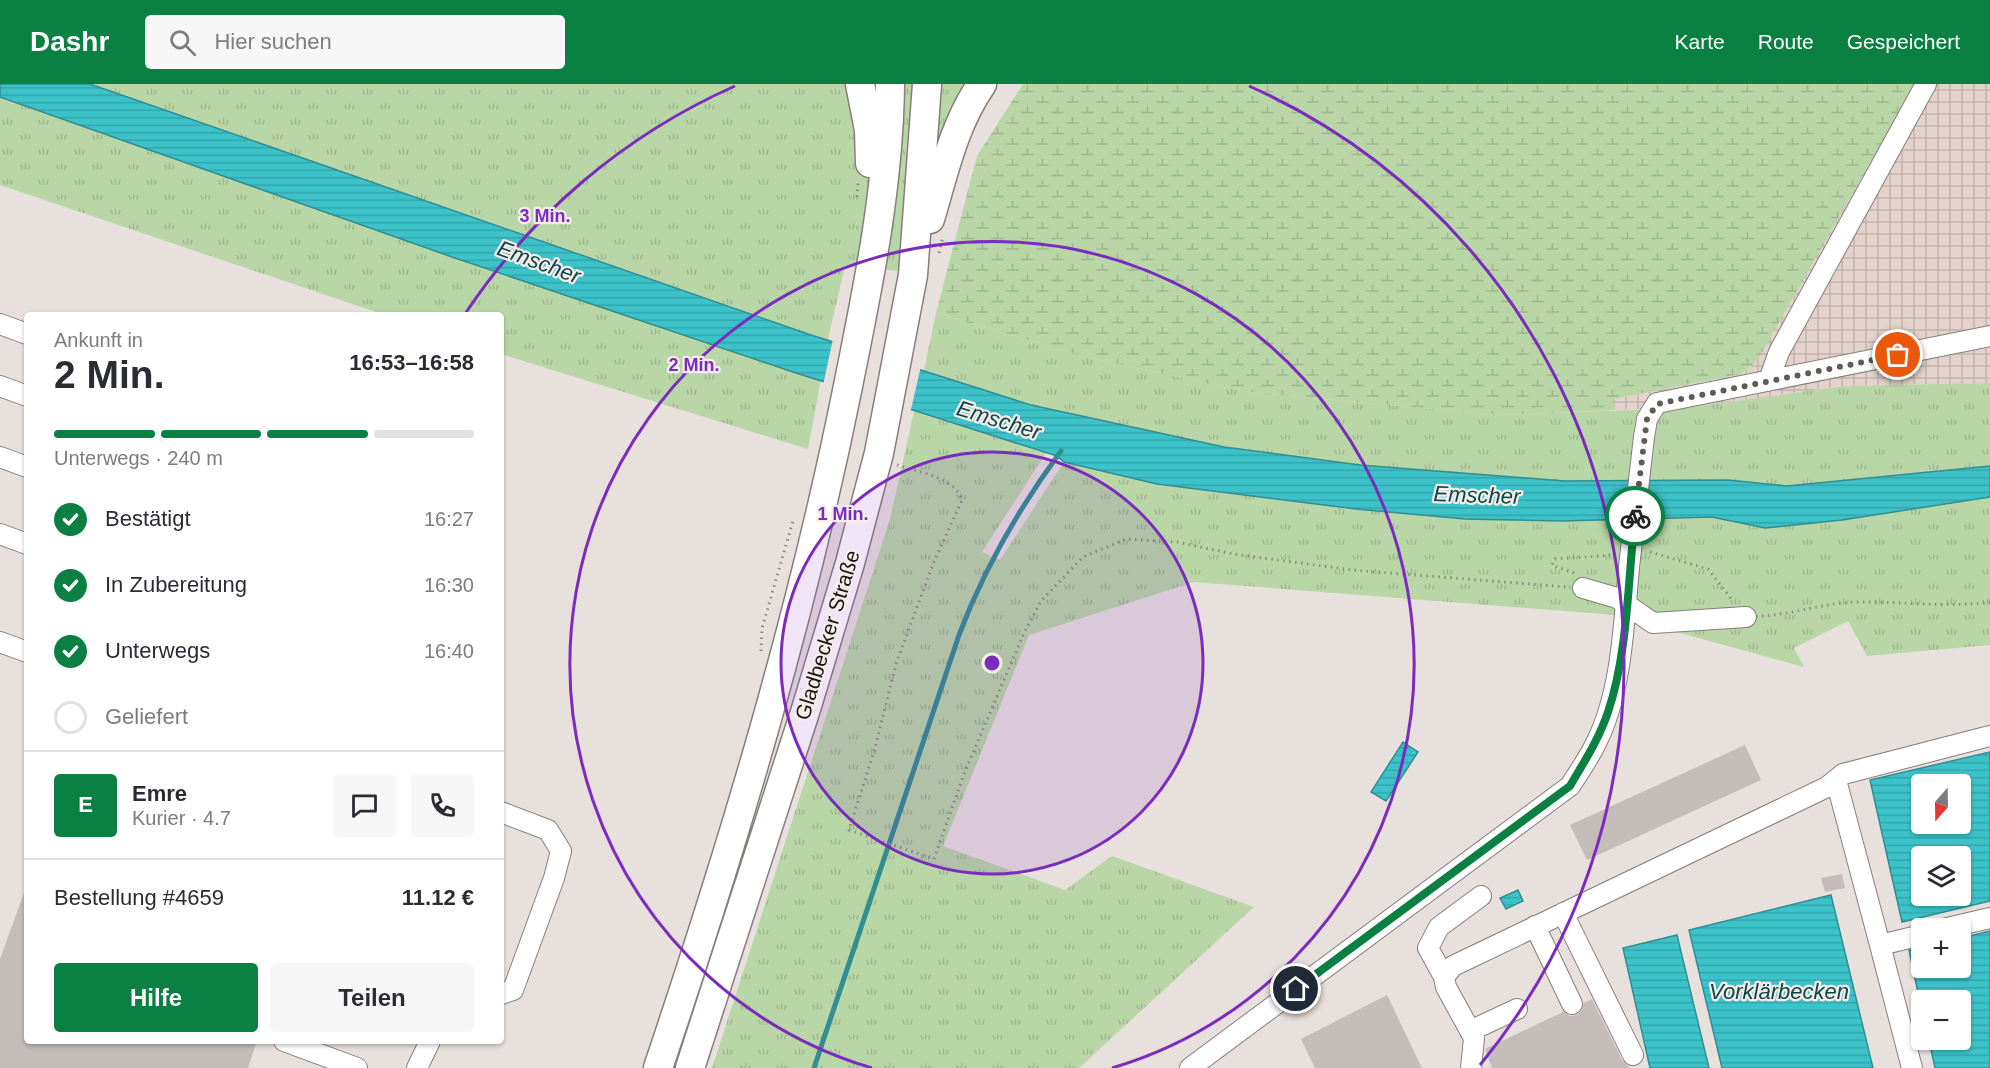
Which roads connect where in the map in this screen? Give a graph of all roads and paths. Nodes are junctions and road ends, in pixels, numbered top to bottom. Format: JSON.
{"nodes":[{"id":1,"x":860,"y":84,"type":"edge"},
{"id":2,"x":890,"y":84,"type":"edge"},
{"id":3,"x":927,"y":84,"type":"edge"},
{"id":4,"x":982,"y":84,"type":"edge"},
{"id":5,"x":1926,"y":84,"type":"edge"},
{"id":6,"x":858,"y":179,"type":"dead end"},
{"id":7,"x":856,"y":208,"type":"dead end"},
{"id":8,"x":913,"y":275,"type":"junction"},
{"id":9,"x":863,"y":313,"type":"junction"},
{"id":10,"x":0,"y":324,"type":"edge"},
{"id":11,"x":24,"y":333,"type":"edge"},
{"id":12,"x":1990,"y":336,"type":"edge"},
{"id":13,"x":1769,"y":380,"type":"junction"},
{"id":14,"x":0,"y":386,"type":"edge"},
{"id":15,"x":24,"y":395,"type":"edge"},
{"id":16,"x":0,"y":457,"type":"edge"},
{"id":17,"x":888,"y":459,"type":"junction"},
{"id":18,"x":24,"y":466,"type":"edge"},
{"id":19,"x":0,"y":534,"type":"edge"},
{"id":20,"x":24,"y":543,"type":"edge"},
{"id":21,"x":1555,"y":559,"type":"dead end"},
{"id":22,"x":1708,"y":569,"type":"dead end"},
{"id":23,"x":1583,"y":588,"type":"junction"},
{"id":24,"x":1990,"y":602,"type":"edge"},
{"id":25,"x":1626,"y":604,"type":"junction"},
{"id":26,"x":1746,"y":616,"type":"junction"},
{"id":27,"x":0,"y":642,"type":"edge"},
{"id":28,"x":24,"y":651,"type":"edge"},
{"id":29,"x":1990,"y":736,"type":"edge"},
{"id":30,"x":1836,"y":780,"type":"junction"},
{"id":31,"x":504,"y":813,"type":"edge"},
{"id":32,"x":1481,"y":896,"type":"dead end"},
{"id":33,"x":1563,"y":914,"type":"junction"},
{"id":34,"x":1990,"y":918,"type":"edge"},
{"id":35,"x":1971,"y":922,"type":"edge"},
{"id":36,"x":1535,"y":926,"type":"junction"},
{"id":37,"x":1911,"y":938,"type":"edge"},
{"id":38,"x":1880,"y":945,"type":"junction"},
{"id":39,"x":1444,"y":977,"type":"junction"},
{"id":40,"x":504,"y":993,"type":"edge"},
{"id":41,"x":1572,"y":1004,"type":"dead end"},
{"id":42,"x":1517,"y":1009,"type":"dead end"},
{"id":43,"x":1470,"y":1031,"type":"junction"},
{"id":44,"x":292,"y":1044,"type":"edge"},
{"id":45,"x":429,"y":1044,"type":"edge"},
{"id":46,"x":1633,"y":1055,"type":"dead end"},
{"id":47,"x":357,"y":1068,"type":"edge"},
{"id":48,"x":417,"y":1068,"type":"edge"},
{"id":49,"x":658,"y":1068,"type":"edge"},
{"id":50,"x":690,"y":1068,"type":"edge"},
{"id":51,"x":1190,"y":1068,"type":"edge"},
{"id":52,"x":1471,"y":1068,"type":"edge"},
{"id":53,"x":1912,"y":1068,"type":"edge"}],
"edges":[{"from":1,"to":9,"type":"highway"},
{"from":2,"to":9,"type":"highway","name":"Gladbecker Straße"},
{"from":3,"to":8,"type":"highway","name":"Gladbecker Straße"},
{"from":4,"to":8,"type":"highway"},
{"from":5,"to":13,"type":"lane"},
{"from":6,"to":7,"type":"path"},
{"from":8,"to":17,"type":"highway","name":"Gladbecker Straße"},
{"from":9,"to":49,"type":"highway","name":"Gladbecker Straße"},
{"from":10,"to":11,"type":"lane"},
{"from":12,"to":13,"type":"lane"},
{"from":13,"to":25,"type":"lane","bridge":true},
{"from":14,"to":15,"type":"lane"},
{"from":16,"to":18,"type":"lane"},
{"from":17,"to":23,"type":"path"},
{"from":17,"to":50,"type":"highway","name":"Gladbecker Straße"},
{"from":19,"to":20,"type":"lane"},
{"from":21,"to":23,"type":"path"},
{"from":22,"to":26,"type":"path"},
{"from":23,"to":25,"type":"lane"},
{"from":24,"to":26,"type":"path"},
{"from":25,"to":26,"type":"lane"},
{"from":25,"to":51,"type":"lane"},
{"from":27,"to":28,"type":"lane"},
{"from":29,"to":30,"type":"lane"},
{"from":30,"to":33,"type":"lane"},
{"from":30,"to":38,"type":"lane"},
{"from":31,"to":40,"type":"lane"},
{"from":32,"to":39,"type":"lane"},
{"from":33,"to":36,"type":"lane"},
{"from":33,"to":46,"type":"lane"},
{"from":34,"to":35,"type":"lane"},
{"from":36,"to":39,"type":"lane"},
{"from":36,"to":41,"type":"lane"},
{"from":37,"to":38,"type":"lane"},
{"from":38,"to":53,"type":"lane"},
{"from":39,"to":43,"type":"lane"},
{"from":42,"to":43,"type":"lane"},
{"from":43,"to":52,"type":"lane"},
{"from":44,"to":47,"type":"lane"},
{"from":45,"to":48,"type":"lane"}]}
